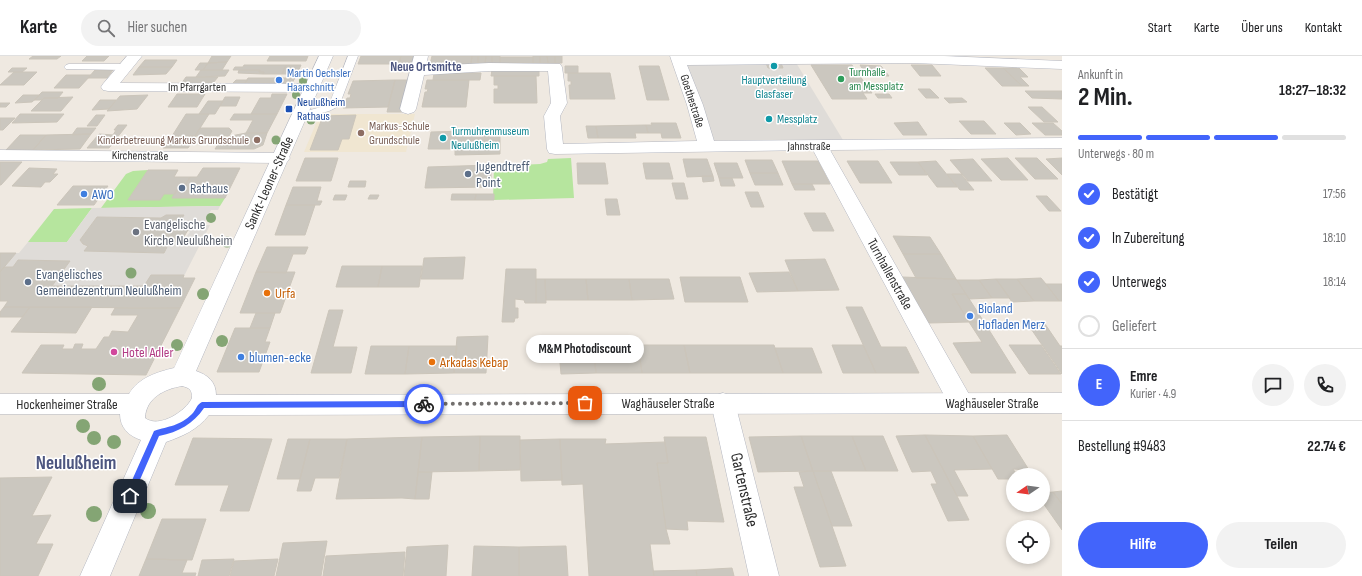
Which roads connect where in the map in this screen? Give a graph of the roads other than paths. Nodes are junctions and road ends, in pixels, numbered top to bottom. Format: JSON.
{"nodes":[{"id":1,"x":326,"y":56,"type":"edge"},
{"id":2,"x":353,"y":56,"type":"edge"},
{"id":3,"x":421,"y":56,"type":"edge"},
{"id":4,"x":678,"y":58,"type":"edge"},
{"id":5,"x":130,"y":62,"type":"edge"},
{"id":6,"x":1062,"y":65,"type":"edge"},
{"id":7,"x":69,"y":67,"type":"dead end"},
{"id":8,"x":418,"y":71,"type":"junction"},
{"id":9,"x":312,"y":88,"type":"junction"},
{"id":10,"x":408,"y":109,"type":"dead end"},
{"id":11,"x":300,"y":116,"type":"junction"},
{"id":12,"x":1062,"y":143,"type":"edge"},
{"id":13,"x":707,"y":146,"type":"junction"},
{"id":14,"x":819,"y":146,"type":"junction"},
{"id":15,"x":0,"y":155,"type":"edge"},
{"id":16,"x":281,"y":158,"type":"junction"},
{"id":17,"x":182,"y":376,"type":"junction"},
{"id":18,"x":723,"y":403,"type":"junction"},
{"id":19,"x":961,"y":403,"type":"junction"},
{"id":20,"x":0,"y":404,"type":"edge"},
{"id":21,"x":135,"y":404,"type":"junction"},
{"id":22,"x":1062,"y":404,"type":"edge"},
{"id":23,"x":202,"y":405,"type":"junction"},
{"id":24,"x":157,"y":433,"type":"junction"},
{"id":25,"x":95,"y":576,"type":"edge"},
{"id":26,"x":764,"y":576,"type":"edge"}],
"edges":[{"from":1,"to":9,"type":"street","name":"Sankt-Leoner-Straße"},
{"from":2,"to":11,"type":"lane"},
{"from":3,"to":8,"type":"street"},
{"from":4,"to":6,"type":"street"},
{"from":4,"to":13,"type":"street","name":"Goethestraße"},
{"from":5,"to":7,"type":"lane","name":"Im Pfarrgarten"},
{"from":5,"to":9,"type":"street","name":"Im Pfarrgarten"},
{"from":8,"to":10,"type":"street"},
{"from":8,"to":13,"type":"street","name":"Jahnstraße"},
{"from":9,"to":11,"type":"street","name":"Sankt-Leoner-Straße"},
{"from":11,"to":16,"type":"street","name":"Sankt-Leoner-Straße"},
{"from":12,"to":14,"type":"street","name":"Jahnstraße"},
{"from":13,"to":14,"type":"street","name":"Jahnstraße"},
{"from":14,"to":19,"type":"street","name":"Turnhallenstraße"},
{"from":15,"to":16,"type":"street","name":"Kirchenstraße"},
{"from":16,"to":17,"type":"street","name":"Sankt-Leoner-Straße"},
{"from":17,"to":21,"type":"street"},
{"from":17,"to":23,"type":"street"},
{"from":18,"to":19,"type":"street","name":"Waghäuseler Straße"},
{"from":18,"to":23,"type":"street","name":"Waghäuseler Straße"},
{"from":18,"to":26,"type":"street","name":"Gartenstraße"},
{"from":19,"to":22,"type":"street","name":"Waghäuseler Straße"},
{"from":20,"to":21,"type":"street","name":"Hockenheimer Straße"},
{"from":21,"to":24,"type":"street"},
{"from":23,"to":24,"type":"street"},
{"from":24,"to":25,"type":"street"}]}
